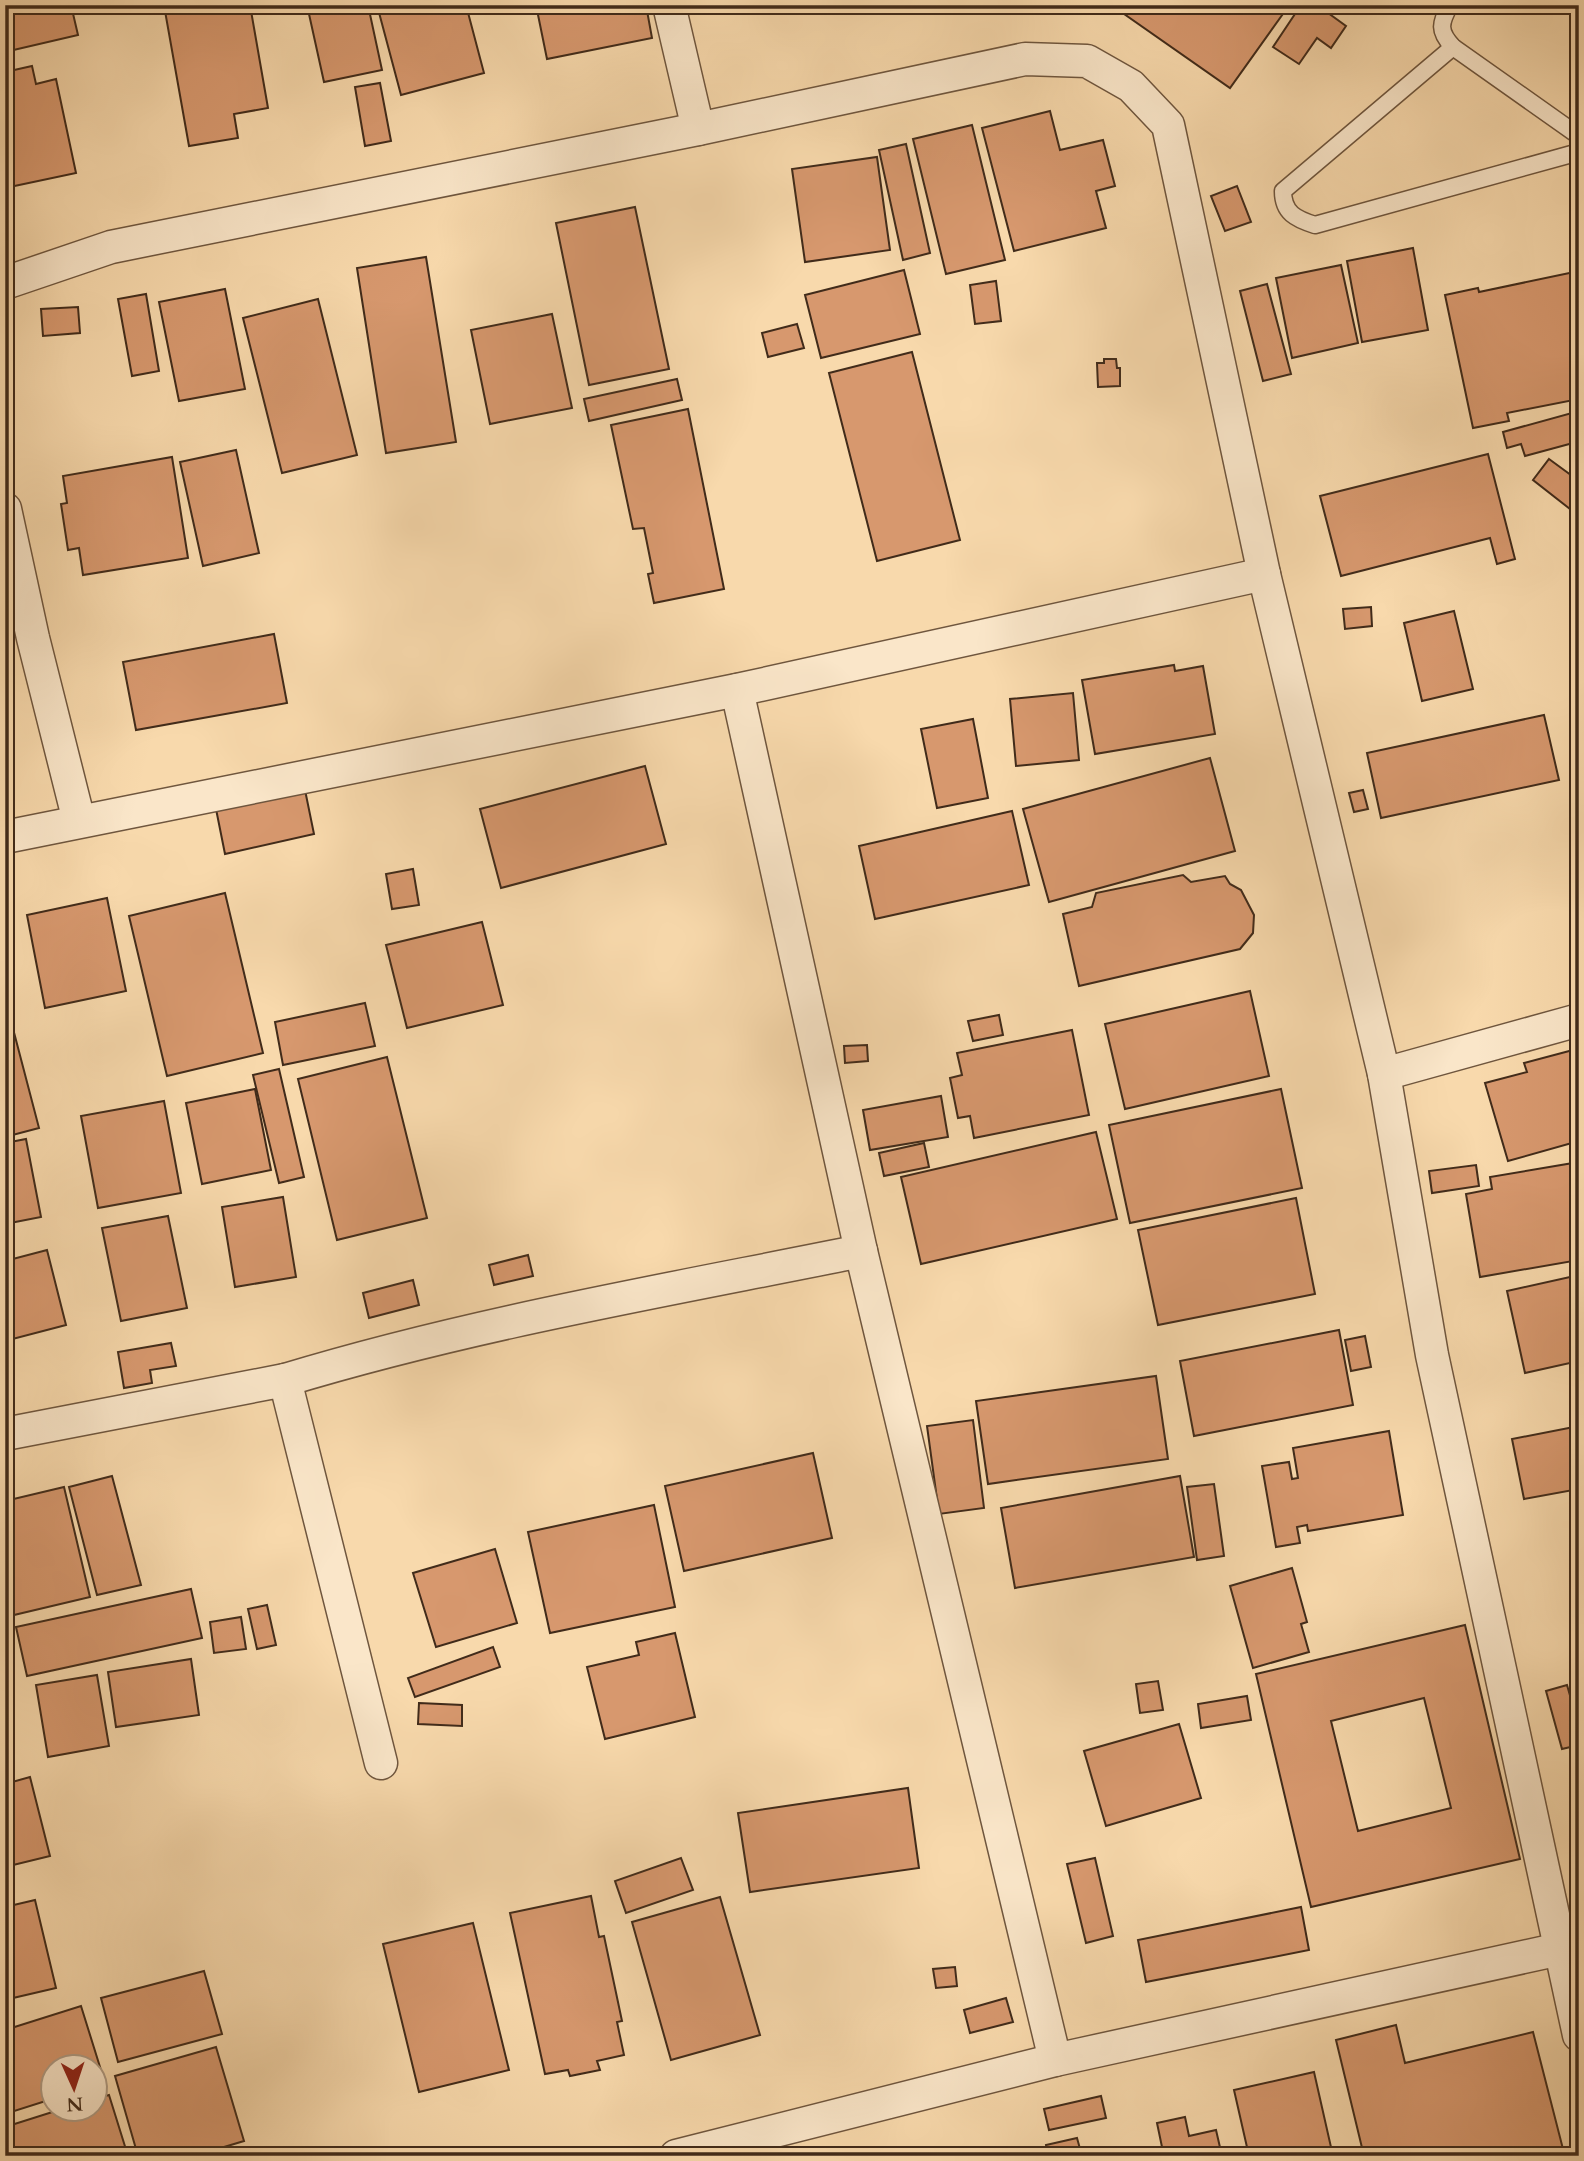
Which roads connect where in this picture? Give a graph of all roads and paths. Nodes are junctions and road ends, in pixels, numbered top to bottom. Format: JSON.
{"nodes":[{"id":1,"x":669,"y":5,"type":"edge"},
{"id":2,"x":1450,"y":5,"type":"edge"},
{"id":3,"x":1453,"y":47,"type":"junction"},
{"id":4,"x":698,"y":129,"type":"junction"},
{"id":5,"x":1579,"y":136,"type":"edge"},
{"id":6,"x":1579,"y":152,"type":"edge"},
{"id":7,"x":5,"y":283,"type":"edge"},
{"id":8,"x":5,"y":509,"type":"edge"},
{"id":9,"x":1264,"y":574,"type":"junction"},
{"id":10,"x":737,"y":690,"type":"junction"},
{"id":11,"x":79,"y":821,"type":"junction"},
{"id":12,"x":5,"y":837,"type":"edge"},
{"id":13,"x":1579,"y":1020,"type":"edge"},
{"id":14,"x":1384,"y":1074,"type":"junction"},
{"id":15,"x":861,"y":1251,"type":"junction"},
{"id":16,"x":285,"y":1380,"type":"junction"},
{"id":17,"x":5,"y":1434,"type":"edge"},
{"id":18,"x":381,"y":1763,"type":"dead end"},
{"id":19,"x":1560,"y":1949,"type":"junction"},
{"id":20,"x":1579,"y":2035,"type":"edge"},
{"id":21,"x":1055,"y":2060,"type":"junction"},
{"id":22,"x":676,"y":2156,"type":"edge"}],
"edges":[{"from":1,"to":4,"type":"street"},
{"from":2,"to":3,"type":"lane"},
{"from":3,"to":5,"type":"lane"},
{"from":3,"to":6,"type":"lane"},
{"from":4,"to":7,"type":"street"},
{"from":4,"to":9,"type":"street"},
{"from":8,"to":11,"type":"street"},
{"from":9,"to":10,"type":"street"},
{"from":9,"to":14,"type":"street"},
{"from":10,"to":11,"type":"street"},
{"from":10,"to":15,"type":"street"},
{"from":11,"to":12,"type":"street"},
{"from":13,"to":14,"type":"street"},
{"from":14,"to":19,"type":"street"},
{"from":15,"to":16,"type":"street"},
{"from":15,"to":21,"type":"street"},
{"from":16,"to":17,"type":"street"},
{"from":16,"to":18,"type":"street"},
{"from":19,"to":20,"type":"street"},
{"from":19,"to":21,"type":"street"},
{"from":21,"to":22,"type":"street"}]}
